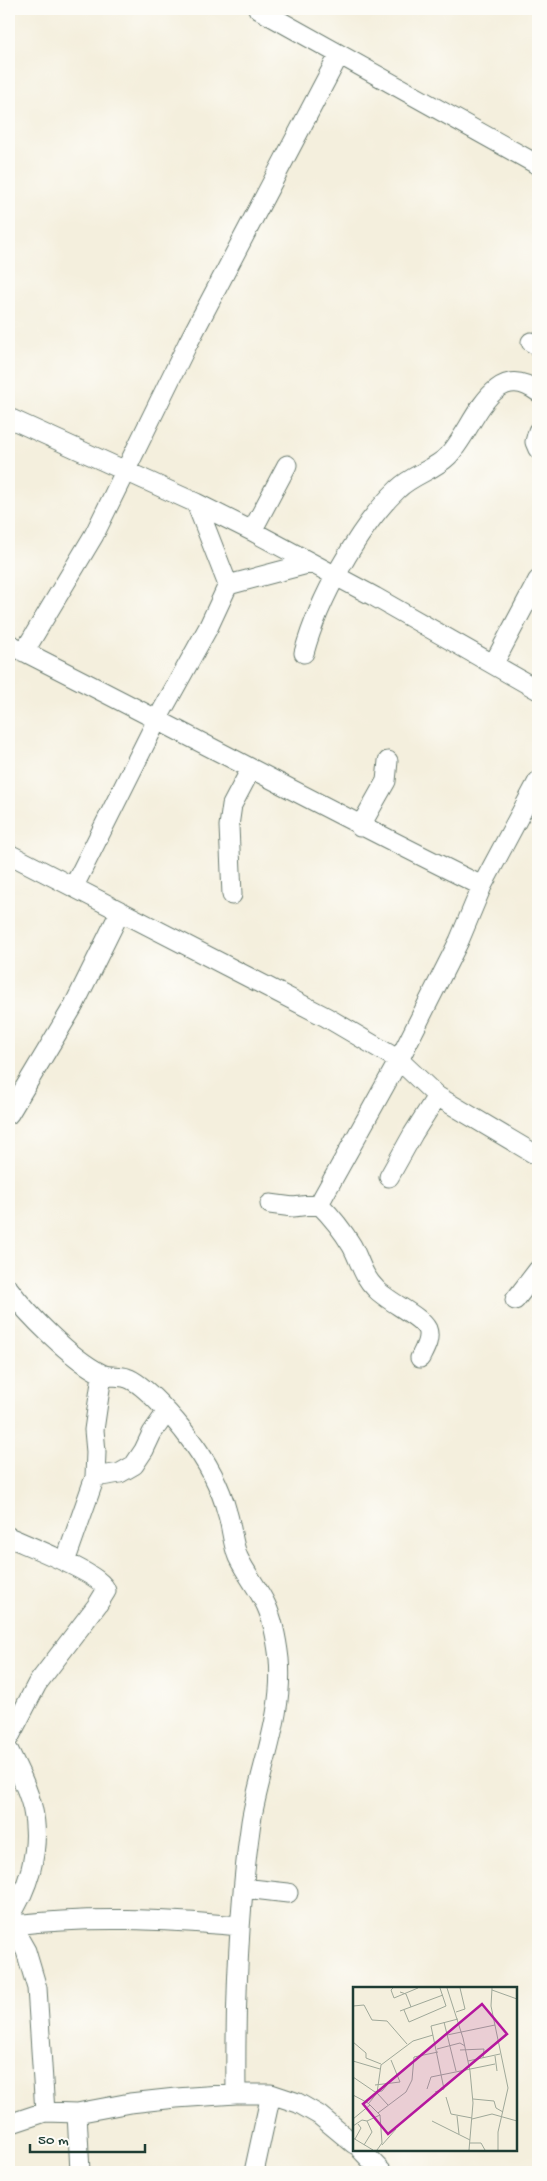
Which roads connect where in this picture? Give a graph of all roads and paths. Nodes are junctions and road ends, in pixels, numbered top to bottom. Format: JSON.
{"nodes":[{"id":1,"x":258,"y":9,"type":"edge"},
{"id":2,"x":339,"y":55,"type":"junction"},
{"id":3,"x":538,"y":165,"type":"edge"},
{"id":4,"x":538,"y":392,"type":"edge"},
{"id":5,"x":9,"y":418,"type":"edge"},
{"id":6,"x":538,"y":431,"type":"edge"},
{"id":7,"x":538,"y":449,"type":"edge"},
{"id":8,"x":287,"y":465,"type":"dead end"},
{"id":9,"x":127,"y":471,"type":"junction"},
{"id":10,"x":196,"y":503,"type":"junction"},
{"id":11,"x":252,"y":531,"type":"junction"},
{"id":12,"x":311,"y":564,"type":"junction"},
{"id":13,"x":337,"y":576,"type":"junction"},
{"id":14,"x":538,"y":580,"type":"edge"},
{"id":15,"x":228,"y":585,"type":"junction"},
{"id":16,"x":17,"y":648,"type":"edge"},
{"id":17,"x":304,"y":653,"type":"dead end"},
{"id":18,"x":494,"y":663,"type":"junction"},
{"id":19,"x":538,"y":690,"type":"edge"},
{"id":20,"x":158,"y":718,"type":"junction"},
{"id":21,"x":388,"y":761,"type":"dead end"},
{"id":22,"x":251,"y":769,"type":"junction"},
{"id":23,"x":538,"y":781,"type":"edge"},
{"id":24,"x":360,"y":826,"type":"junction"},
{"id":25,"x":9,"y":854,"type":"edge"},
{"id":26,"x":74,"y":886,"type":"junction"},
{"id":27,"x":482,"y":886,"type":"junction"},
{"id":28,"x":232,"y":895,"type":"dead end"},
{"id":29,"x":120,"y":912,"type":"junction"},
{"id":30,"x":399,"y":1060,"type":"junction"},
{"id":31,"x":437,"y":1096,"type":"junction"},
{"id":32,"x":9,"y":1114,"type":"edge"},
{"id":33,"x":538,"y":1156,"type":"edge"},
{"id":34,"x":389,"y":1177,"type":"dead end"},
{"id":35,"x":270,"y":1204,"type":"dead end"},
{"id":36,"x":319,"y":1204,"type":"junction"},
{"id":37,"x":538,"y":1270,"type":"edge"},
{"id":38,"x":9,"y":1289,"type":"edge"},
{"id":39,"x":516,"y":1300,"type":"dead end"},
{"id":40,"x":420,"y":1358,"type":"dead end"},
{"id":41,"x":102,"y":1375,"type":"junction"},
{"id":42,"x":166,"y":1413,"type":"junction"},
{"id":43,"x":96,"y":1477,"type":"junction"},
{"id":44,"x":9,"y":1537,"type":"edge"},
{"id":45,"x":64,"y":1562,"type":"junction"},
{"id":46,"x":9,"y":1738,"type":"edge"},
{"id":47,"x":9,"y":1751,"type":"edge"},
{"id":48,"x":244,"y":1888,"type":"junction"},
{"id":49,"x":288,"y":1893,"type":"dead end"},
{"id":50,"x":10,"y":1921,"type":"edge"},
{"id":51,"x":239,"y":1926,"type":"junction"},
{"id":52,"x":236,"y":2094,"type":"junction"},
{"id":53,"x":271,"y":2094,"type":"junction"},
{"id":54,"x":45,"y":2112,"type":"junction"},
{"id":55,"x":77,"y":2113,"type":"junction"},
{"id":56,"x":9,"y":2124,"type":"edge"},
{"id":57,"x":353,"y":2143,"type":"edge"},
{"id":58,"x":362,"y":2151,"type":"edge"},
{"id":59,"x":80,"y":2172,"type":"edge"},
{"id":60,"x":254,"y":2172,"type":"edge"},
{"id":61,"x":382,"y":2172,"type":"edge"}],
"edges":[{"from":1,"to":2,"type":"street"},
{"from":2,"to":3,"type":"street"},
{"from":2,"to":9,"type":"street"},
{"from":4,"to":13,"type":"street"},
{"from":5,"to":9,"type":"street"},
{"from":6,"to":7,"type":"street"},
{"from":8,"to":11,"type":"street"},
{"from":9,"to":10,"type":"street"},
{"from":9,"to":16,"type":"street"},
{"from":10,"to":11,"type":"street"},
{"from":10,"to":15,"type":"street"},
{"from":11,"to":12,"type":"street"},
{"from":12,"to":13,"type":"street"},
{"from":12,"to":15,"type":"street"},
{"from":13,"to":17,"type":"street"},
{"from":13,"to":18,"type":"street"},
{"from":14,"to":18,"type":"street"},
{"from":15,"to":20,"type":"street"},
{"from":16,"to":20,"type":"street"},
{"from":18,"to":19,"type":"street"},
{"from":20,"to":22,"type":"street"},
{"from":20,"to":26,"type":"street"},
{"from":21,"to":24,"type":"street"},
{"from":22,"to":24,"type":"street"},
{"from":22,"to":28,"type":"street"},
{"from":23,"to":27,"type":"street"},
{"from":24,"to":27,"type":"street"},
{"from":25,"to":26,"type":"street"},
{"from":26,"to":29,"type":"street"},
{"from":27,"to":30,"type":"street"},
{"from":29,"to":30,"type":"street"},
{"from":29,"to":32,"type":"street"},
{"from":30,"to":31,"type":"street"},
{"from":30,"to":36,"type":"street"},
{"from":31,"to":33,"type":"street"},
{"from":31,"to":34,"type":"street"},
{"from":35,"to":36,"type":"street"},
{"from":36,"to":40,"type":"street"},
{"from":37,"to":39,"type":"street"},
{"from":38,"to":41,"type":"street"},
{"from":41,"to":42,"type":"street"},
{"from":41,"to":43,"type":"street"},
{"from":42,"to":43,"type":"street"},
{"from":42,"to":48,"type":"street"},
{"from":43,"to":45,"type":"street"},
{"from":44,"to":45,"type":"street"},
{"from":45,"to":46,"type":"street"},
{"from":47,"to":50,"type":"street"},
{"from":48,"to":49,"type":"street"},
{"from":48,"to":51,"type":"street"},
{"from":50,"to":51,"type":"street"},
{"from":50,"to":54,"type":"street"},
{"from":51,"to":52,"type":"street"},
{"from":52,"to":53,"type":"street"},
{"from":52,"to":55,"type":"street"},
{"from":53,"to":57,"type":"street"},
{"from":53,"to":60,"type":"street"},
{"from":54,"to":55,"type":"street"},
{"from":54,"to":56,"type":"street"},
{"from":55,"to":59,"type":"street"},
{"from":58,"to":61,"type":"street"}]}
